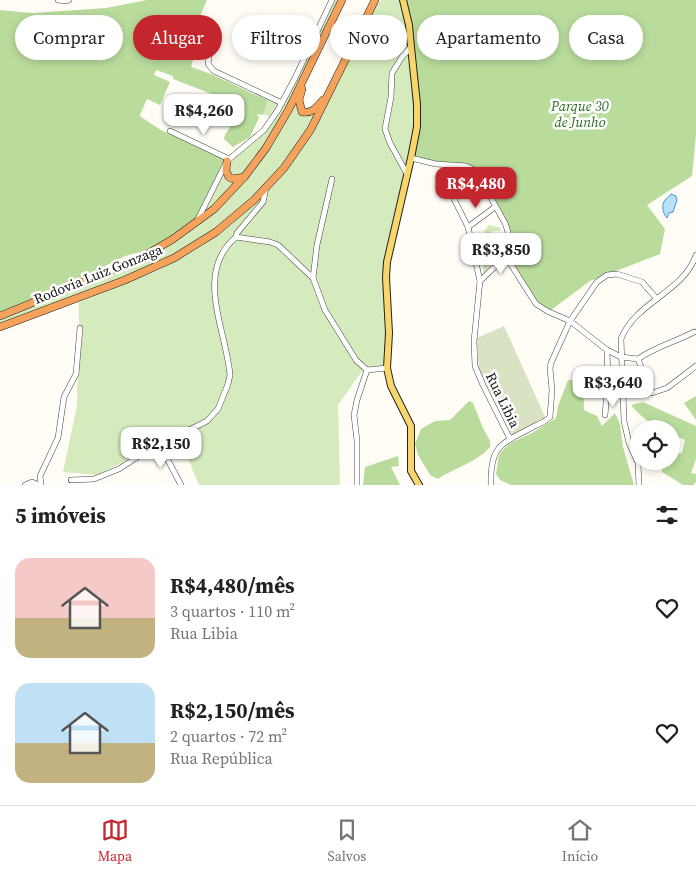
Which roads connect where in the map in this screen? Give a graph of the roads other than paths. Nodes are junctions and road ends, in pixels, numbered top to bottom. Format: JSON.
{"nodes":[{"id":1,"x":58,"y":0,"type":"edge"},
{"id":2,"x":69,"y":0,"type":"edge"},
{"id":3,"x":332,"y":0,"type":"edge"},
{"id":4,"x":342,"y":0,"type":"edge"},
{"id":5,"x":377,"y":0,"type":"edge"},
{"id":6,"x":403,"y":0,"type":"edge"},
{"id":7,"x":326,"y":11,"type":"junction"},
{"id":8,"x":333,"y":15,"type":"edge"},
{"id":9,"x":335,"y":15,"type":"edge"},
{"id":10,"x":330,"y":26,"type":"edge"},
{"id":11,"x":412,"y":47,"type":"junction"},
{"id":12,"x":209,"y":60,"type":"edge"},
{"id":13,"x":308,"y":70,"type":"junction"},
{"id":14,"x":328,"y":95,"type":"junction"},
{"id":15,"x":282,"y":103,"type":"junction"},
{"id":16,"x":170,"y":131,"type":"dead end"},
{"id":17,"x":412,"y":158,"type":"junction"},
{"id":18,"x":228,"y":160,"type":"junction"},
{"id":19,"x":407,"y":174,"type":"junction"},
{"id":20,"x":245,"y":176,"type":"junction"},
{"id":21,"x":332,"y":179,"type":"dead end"},
{"id":22,"x":266,"y":188,"type":"junction"},
{"id":23,"x":453,"y":197,"type":"dead end"},
{"id":24,"x":495,"y":207,"type":"junction"},
{"id":25,"x":196,"y":222,"type":"junction"},
{"id":26,"x":468,"y":227,"type":"junction"},
{"id":27,"x":236,"y":237,"type":"junction"},
{"id":28,"x":507,"y":254,"type":"junction"},
{"id":29,"x":696,"y":255,"type":"edge"},
{"id":30,"x":313,"y":278,"type":"junction"},
{"id":31,"x":480,"y":281,"type":"junction"},
{"id":32,"x":656,"y":298,"type":"junction"},
{"id":33,"x":0,"y":316,"type":"edge"},
{"id":34,"x":570,"y":321,"type":"junction"},
{"id":35,"x":0,"y":327,"type":"edge"},
{"id":36,"x":80,"y":328,"type":"dead end"},
{"id":37,"x":694,"y":332,"type":"dead end"},
{"id":38,"x":607,"y":350,"type":"junction"},
{"id":39,"x":621,"y":357,"type":"junction"},
{"id":40,"x":638,"y":359,"type":"junction"},
{"id":41,"x":696,"y":366,"type":"edge"},
{"id":42,"x":387,"y":368,"type":"junction"},
{"id":43,"x":367,"y":370,"type":"junction"},
{"id":44,"x":605,"y":415,"type":"dead end"},
{"id":45,"x":510,"y":439,"type":"junction"},
{"id":46,"x":159,"y":443,"type":"junction"},
{"id":47,"x":71,"y":480,"type":"dead end"},
{"id":48,"x":25,"y":485,"type":"edge"},
{"id":49,"x":40,"y":485,"type":"edge"},
{"id":50,"x":181,"y":485,"type":"edge"},
{"id":51,"x":357,"y":485,"type":"edge"},
{"id":52,"x":419,"y":485,"type":"edge"},
{"id":53,"x":491,"y":485,"type":"edge"},
{"id":54,"x":639,"y":485,"type":"edge"}],
"edges":[{"from":1,"to":2,"type":"street"},
{"from":3,"to":7,"type":"street"},
{"from":4,"to":9,"type":"highway","name":"Rodovia Luiz Gonzaga"},
{"from":5,"to":14,"type":"highway","name":"Rodovia Luiz Gonzaga"},
{"from":6,"to":11,"type":"main road"},
{"from":7,"to":8,"type":"highway"},
{"from":7,"to":15,"type":"street"},
{"from":10,"to":13,"type":"highway","name":"Rodovia Luiz Gonzaga"},
{"from":11,"to":17,"type":"main road"},
{"from":11,"to":19,"type":"street"},
{"from":12,"to":15,"type":"street"},
{"from":13,"to":14,"type":"highway"},
{"from":13,"to":20,"type":"highway","name":"Rodovia Luiz Gonzaga"},
{"from":14,"to":22,"type":"highway","name":"Rodovia Luiz Gonzaga"},
{"from":15,"to":18,"type":"street"},
{"from":16,"to":18,"type":"street"},
{"from":17,"to":19,"type":"main road"},
{"from":17,"to":24,"type":"street"},
{"from":18,"to":20,"type":"highway"},
{"from":18,"to":25,"type":"street"},
{"from":19,"to":42,"type":"main road"},
{"from":20,"to":25,"type":"highway","name":"Rodovia Luiz Gonzaga"},
{"from":21,"to":30,"type":"street"},
{"from":22,"to":27,"type":"street"},
{"from":22,"to":35,"type":"highway","name":"Rodovia Luiz Gonzaga"},
{"from":23,"to":26,"type":"street","name":"Rua Libia"},
{"from":24,"to":26,"type":"street"},
{"from":24,"to":28,"type":"street"},
{"from":25,"to":33,"type":"highway","name":"Rodovia Luiz Gonzaga"},
{"from":26,"to":31,"type":"street","name":"Rua Libia"},
{"from":27,"to":30,"type":"street"},
{"from":27,"to":46,"type":"street"},
{"from":28,"to":31,"type":"street"},
{"from":28,"to":34,"type":"street"},
{"from":29,"to":32,"type":"street"},
{"from":30,"to":43,"type":"street"},
{"from":31,"to":45,"type":"street","name":"Rua Libia"},
{"from":32,"to":34,"type":"street"},
{"from":32,"to":39,"type":"street"},
{"from":34,"to":38,"type":"street"},
{"from":34,"to":45,"type":"street"},
{"from":36,"to":49,"type":"street"},
{"from":37,"to":40,"type":"street"},
{"from":38,"to":39,"type":"street"},
{"from":38,"to":44,"type":"street"},
{"from":39,"to":40,"type":"street"},
{"from":39,"to":54,"type":"street"},
{"from":40,"to":41,"type":"street"},
{"from":42,"to":43,"type":"street"},
{"from":42,"to":52,"type":"main road"},
{"from":43,"to":51,"type":"street"},
{"from":45,"to":53,"type":"street"},
{"from":46,"to":47,"type":"street"},
{"from":46,"to":50,"type":"street"},
{"from":48,"to":49,"type":"street"}]}
